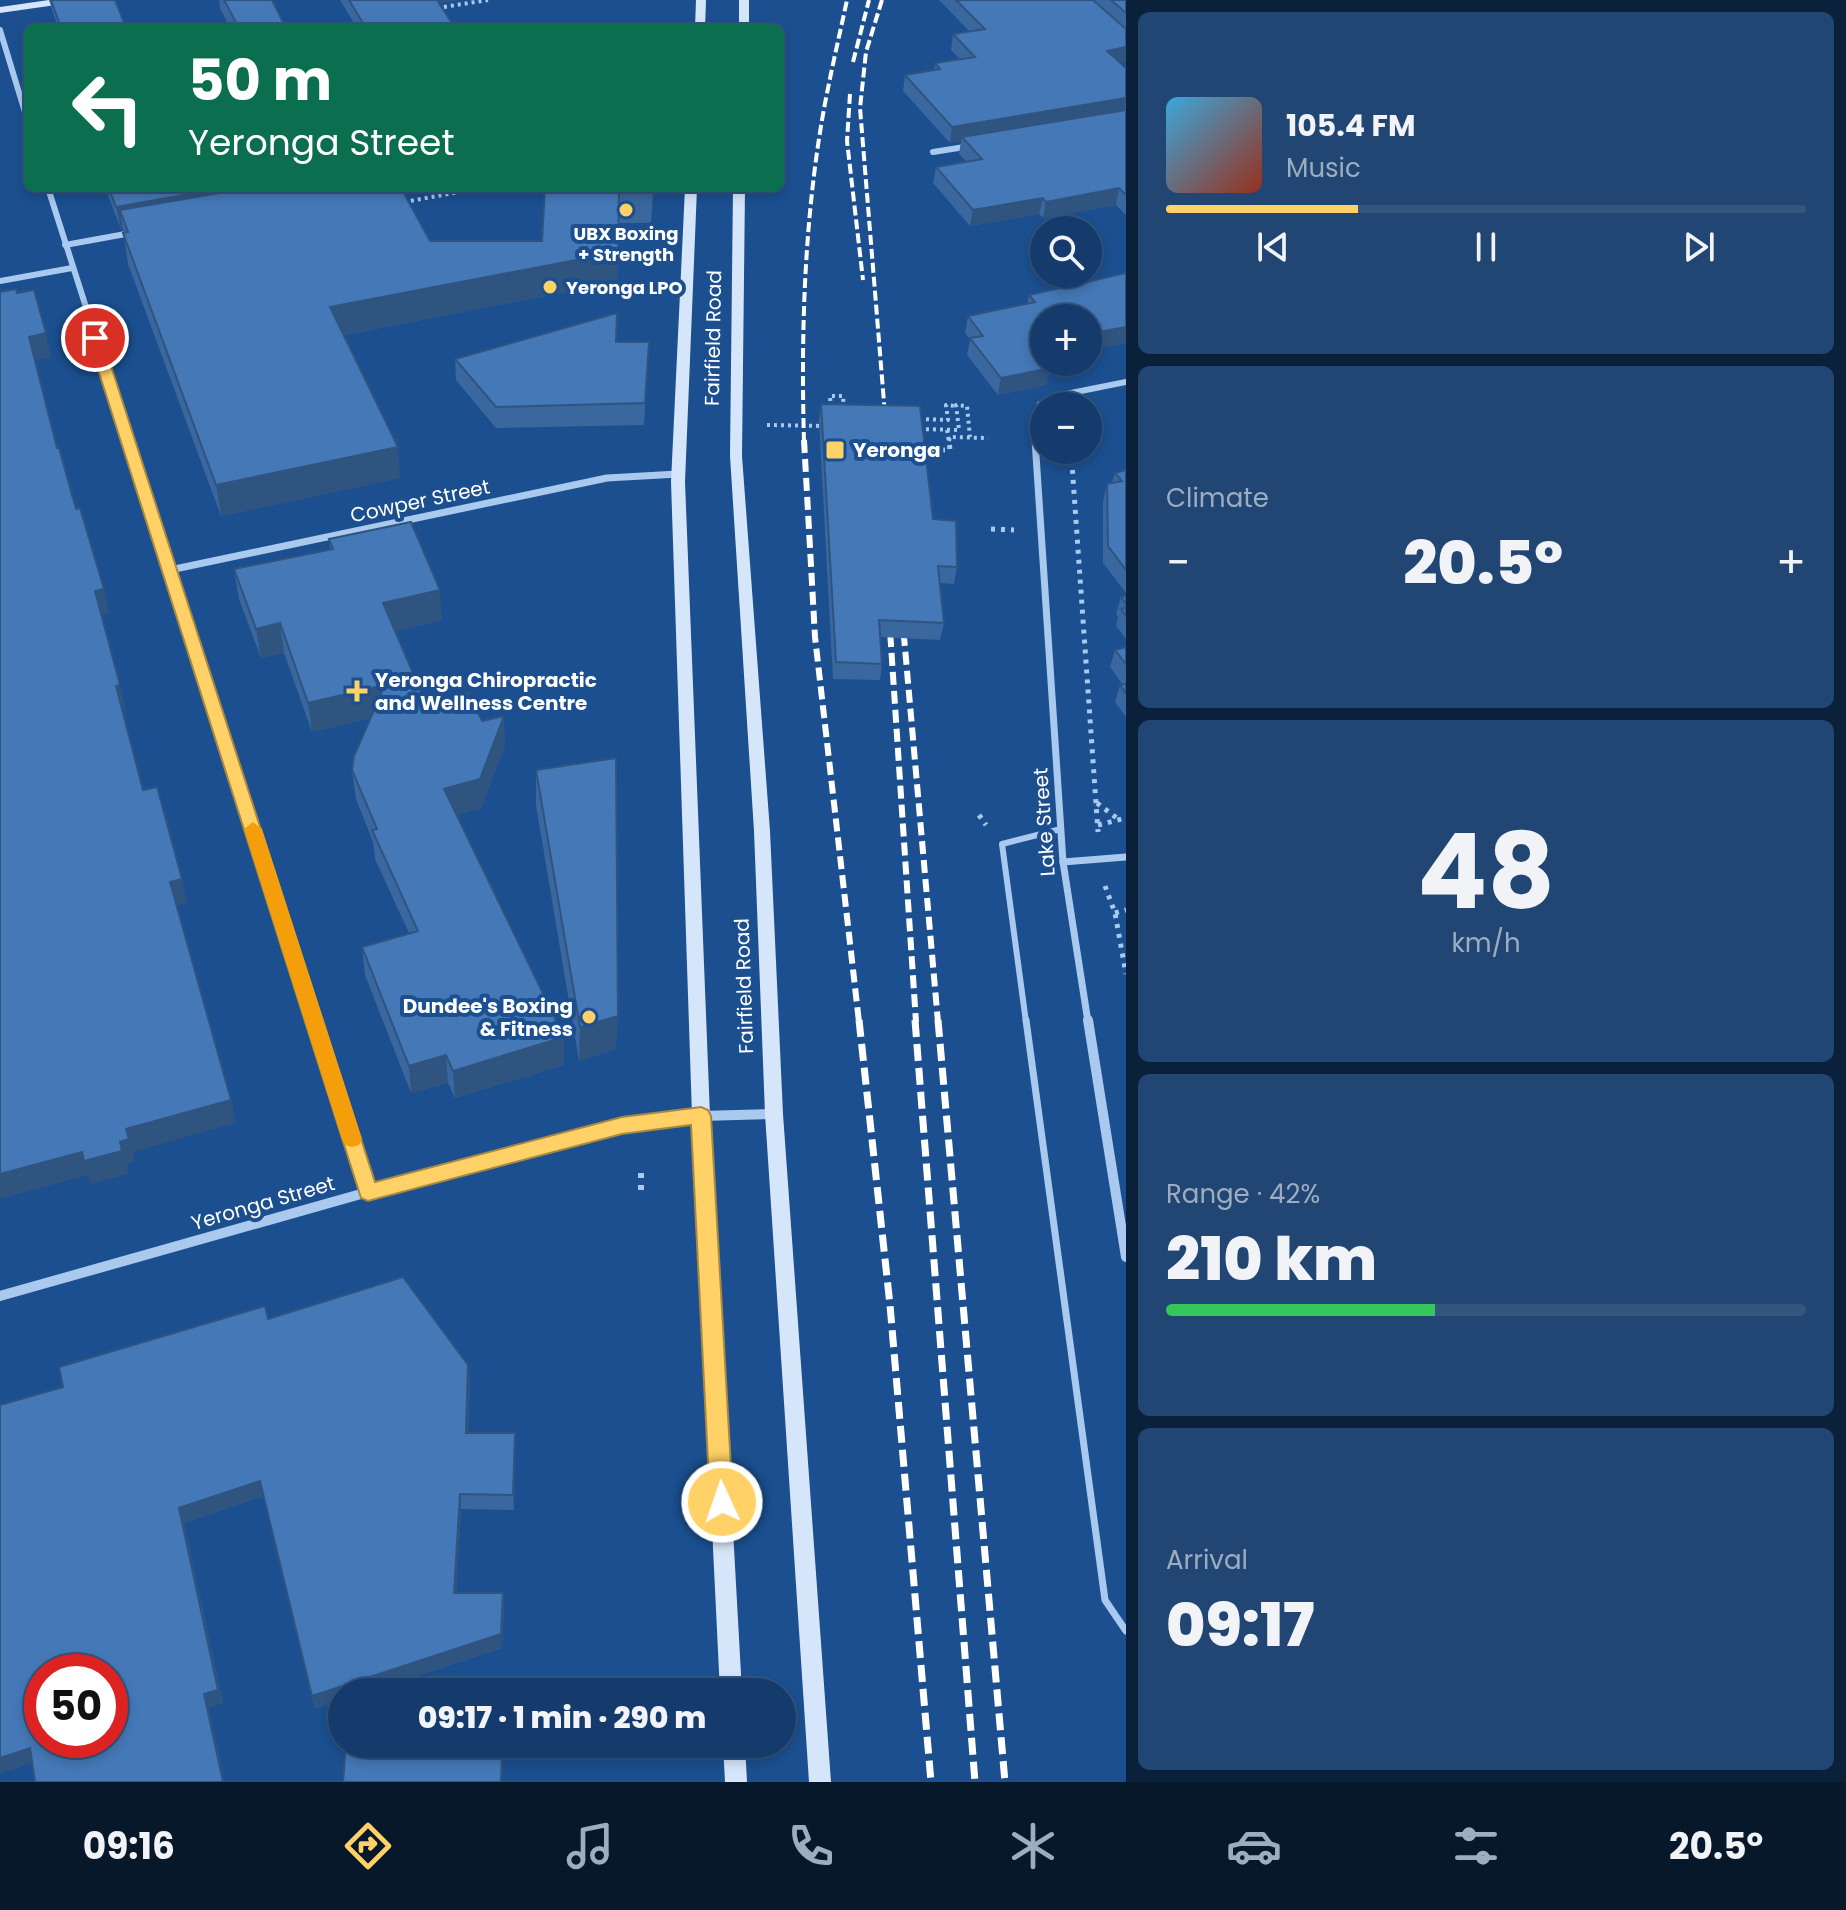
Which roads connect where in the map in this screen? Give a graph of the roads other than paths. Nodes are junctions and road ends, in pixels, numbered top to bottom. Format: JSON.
{"nodes":[{"id":1,"x":70,"y":0,"type":"edge"},
{"id":2,"x":701,"y":0,"type":"edge"},
{"id":3,"x":744,"y":0,"type":"edge"},
{"id":4,"x":0,"y":10,"type":"edge"},
{"id":5,"x":700,"y":24,"type":"edge"},
{"id":6,"x":744,"y":24,"type":"edge"},
{"id":7,"x":0,"y":30,"type":"edge"},
{"id":8,"x":24,"y":109,"type":"edge"},
{"id":9,"x":977,"y":145,"type":"edge"},
{"id":10,"x":933,"y":152,"type":"dead end"},
{"id":11,"x":49,"y":192,"type":"edge"},
{"id":12,"x":691,"y":192,"type":"edge"},
{"id":13,"x":739,"y":192,"type":"edge"},
{"id":14,"x":133,"y":233,"type":"edge"},
{"id":15,"x":65,"y":245,"type":"junction"},
{"id":16,"x":72,"y":268,"type":"junction"},
{"id":17,"x":0,"y":281,"type":"edge"},
{"id":18,"x":1126,"y":382,"type":"edge"},
{"id":19,"x":678,"y":474,"type":"junction"},
{"id":20,"x":170,"y":570,"type":"junction"},
{"id":21,"x":1061,"y":829,"type":"junction"},
{"id":22,"x":1126,"y":857,"type":"edge"},
{"id":23,"x":1063,"y":862,"type":"junction"},
{"id":24,"x":774,"y":1114,"type":"junction"},
{"id":25,"x":701,"y":1116,"type":"junction"},
{"id":26,"x":368,"y":1192,"type":"junction"},
{"id":27,"x":1126,"y":1257,"type":"edge"},
{"id":28,"x":0,"y":1296,"type":"edge"},
{"id":29,"x":1126,"y":1631,"type":"edge"},
{"id":30,"x":730,"y":1678,"type":"edge"},
{"id":31,"x":735,"y":1758,"type":"edge"},
{"id":32,"x":736,"y":1782,"type":"edge"},
{"id":33,"x":820,"y":1782,"type":"edge"}],
"edges":[{"from":1,"to":4,"type":"main road"},
{"from":2,"to":5,"type":"main road"},
{"from":3,"to":6,"type":"main road"},
{"from":7,"to":8,"type":"street"},
{"from":9,"to":10,"type":"street"},
{"from":11,"to":15,"type":"street"},
{"from":12,"to":19,"type":"main road","name":"Fairfield Road"},
{"from":13,"to":24,"type":"main road","name":"Fairfield Road"},
{"from":14,"to":15,"type":"street"},
{"from":15,"to":16,"type":"street"},
{"from":16,"to":17,"type":"street"},
{"from":16,"to":20,"type":"street"},
{"from":18,"to":21,"type":"street","name":"Lake Street"},
{"from":19,"to":20,"type":"street","name":"Cowper Street"},
{"from":19,"to":25,"type":"main road","name":"Fairfield Road"},
{"from":20,"to":26,"type":"street"},
{"from":21,"to":23,"type":"street","name":"Lake Street"},
{"from":21,"to":29,"type":"lane"},
{"from":22,"to":23,"type":"street"},
{"from":23,"to":27,"type":"street","name":"Lake Street"},
{"from":24,"to":25,"type":"street","name":"Yeronga Street"},
{"from":24,"to":33,"type":"main road","name":"Fairfield Road"},
{"from":25,"to":26,"type":"street","name":"Yeronga Street"},
{"from":25,"to":30,"type":"main road","name":"Fairfield Road"},
{"from":26,"to":28,"type":"street","name":"Yeronga Street"},
{"from":31,"to":32,"type":"main road"}]}
